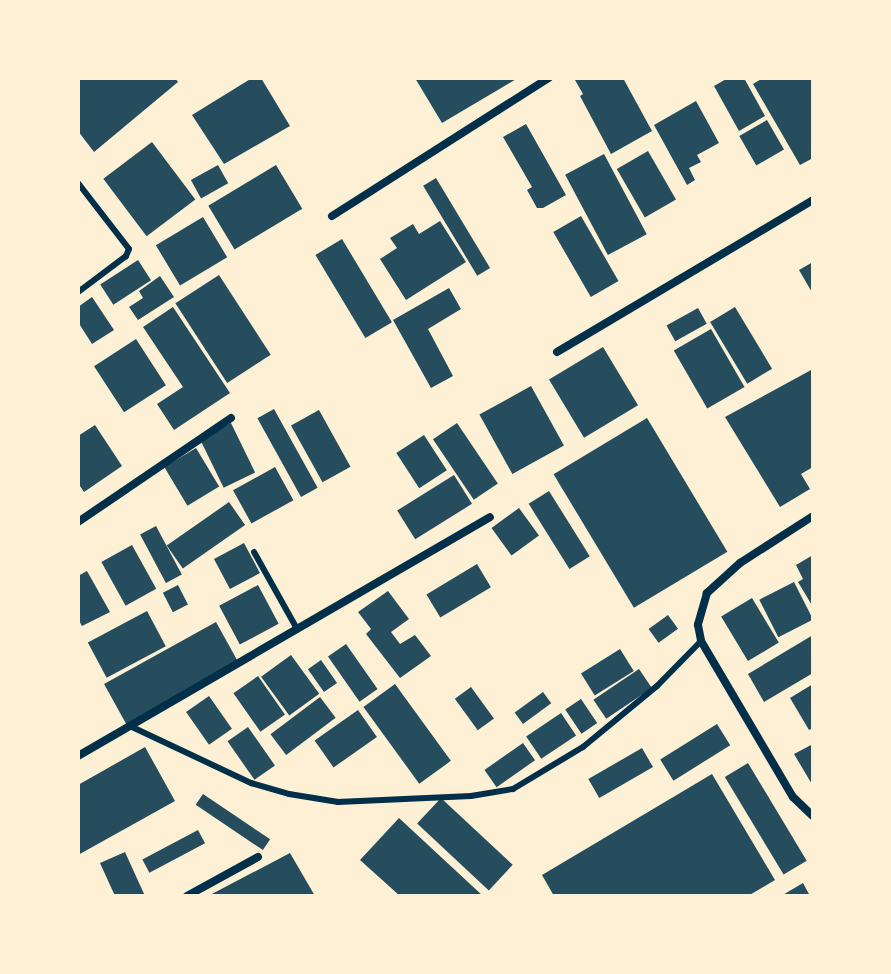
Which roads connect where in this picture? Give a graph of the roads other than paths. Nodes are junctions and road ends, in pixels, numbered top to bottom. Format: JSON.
{"nodes":[{"id":1,"x":549,"y":78,"type":"edge"},
{"id":2,"x":78,"y":183,"type":"edge"},
{"id":3,"x":813,"y":200,"type":"edge"},
{"id":4,"x":332,"y":216,"type":"dead end"},
{"id":5,"x":78,"y":292,"type":"edge"},
{"id":6,"x":557,"y":352,"type":"dead end"},
{"id":7,"x":231,"y":418,"type":"dead end"},
{"id":8,"x":813,"y":516,"type":"edge"},
{"id":9,"x":490,"y":517,"type":"dead end"},
{"id":10,"x":78,"y":522,"type":"edge"},
{"id":11,"x":254,"y":552,"type":"dead end"},
{"id":12,"x":298,"y":630,"type":"junction"},
{"id":13,"x":701,"y":641,"type":"junction"},
{"id":14,"x":132,"y":727,"type":"junction"},
{"id":15,"x":78,"y":756,"type":"edge"},
{"id":16,"x":813,"y":816,"type":"edge"},
{"id":17,"x":258,"y":857,"type":"dead end"},
{"id":18,"x":187,"y":896,"type":"edge"}],
"edges":[{"from":1,"to":4,"type":"street"},
{"from":2,"to":5,"type":"lane"},
{"from":3,"to":6,"type":"street"},
{"from":7,"to":10,"type":"street"},
{"from":8,"to":13,"type":"street"},
{"from":9,"to":12,"type":"street"},
{"from":11,"to":12,"type":"lane"},
{"from":12,"to":14,"type":"street"},
{"from":13,"to":14,"type":"lane"},
{"from":13,"to":16,"type":"street"},
{"from":14,"to":15,"type":"street"},
{"from":17,"to":18,"type":"street"}]}
